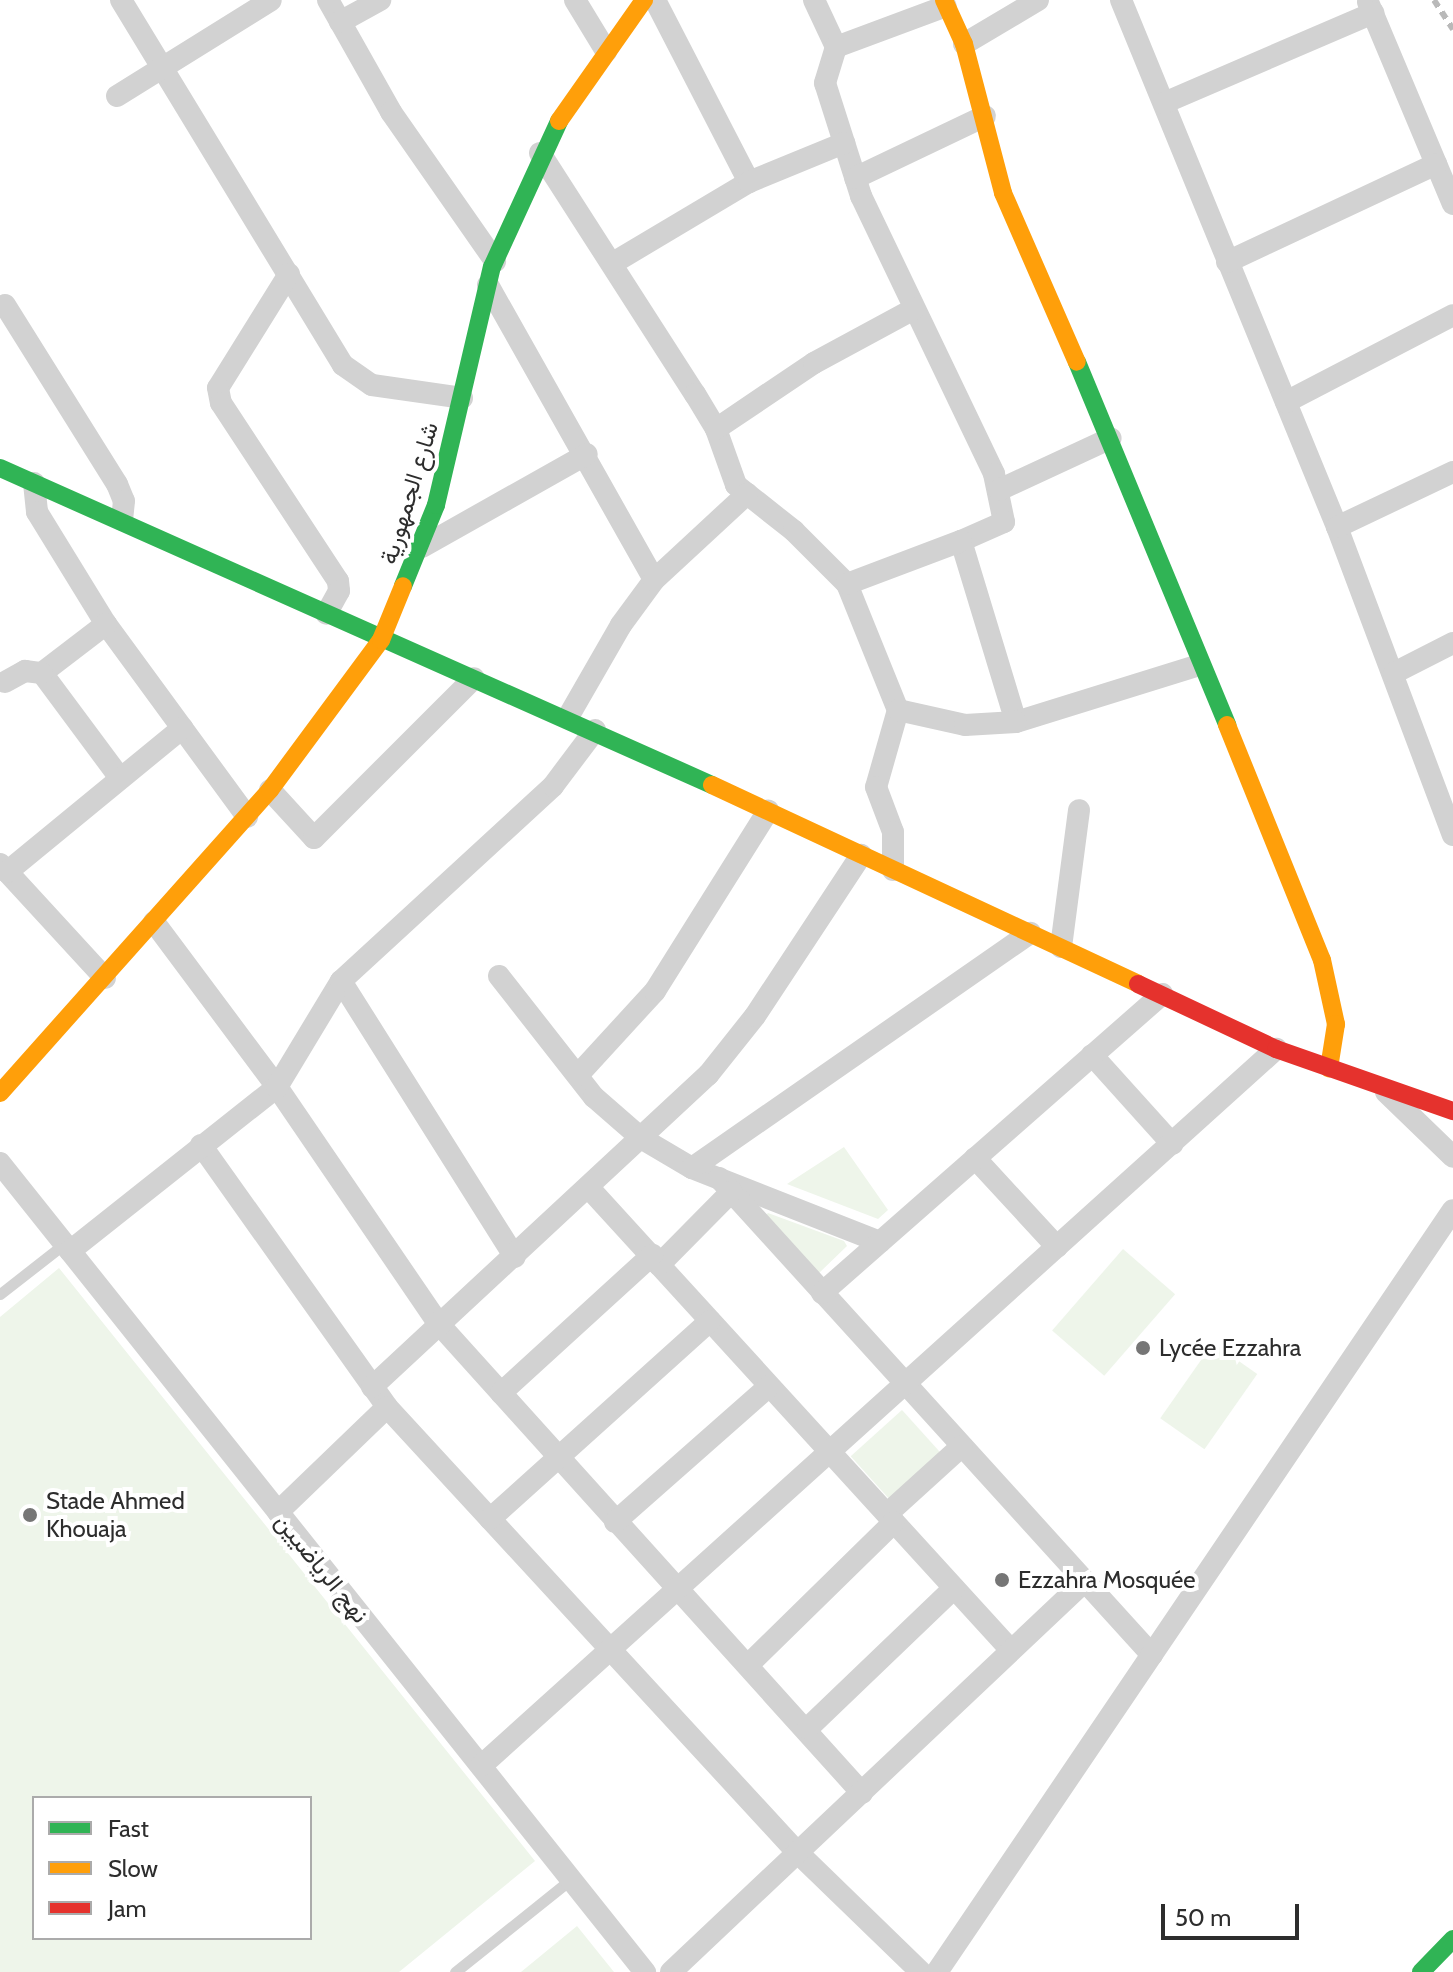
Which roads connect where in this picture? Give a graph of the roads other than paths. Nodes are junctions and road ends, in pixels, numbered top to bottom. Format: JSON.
{"nodes":[{"id":1,"x":121,"y":0,"type":"edge"},
{"id":2,"x":271,"y":0,"type":"edge"},
{"id":3,"x":328,"y":0,"type":"edge"},
{"id":4,"x":380,"y":0,"type":"edge"},
{"id":5,"x":575,"y":0,"type":"edge"},
{"id":6,"x":644,"y":0,"type":"edge"},
{"id":7,"x":655,"y":0,"type":"edge"},
{"id":8,"x":814,"y":0,"type":"edge"},
{"id":9,"x":1038,"y":0,"type":"edge"},
{"id":10,"x":1121,"y":0,"type":"edge"},
{"id":11,"x":945,"y":3,"type":"edge"},
{"id":12,"x":1370,"y":7,"type":"edge"},
{"id":13,"x":340,"y":22,"type":"junction"},
{"id":14,"x":964,"y":44,"type":"junction"},
{"id":15,"x":836,"y":47,"type":"junction"},
{"id":16,"x":606,"y":51,"type":"junction"},
{"id":17,"x":164,"y":64,"type":"junction"},
{"id":18,"x":117,"y":96,"type":"dead end"},
{"id":19,"x":1164,"y":103,"type":"junction"},
{"id":20,"x":985,"y":116,"type":"junction"},
{"id":21,"x":844,"y":143,"type":"junction"},
{"id":22,"x":540,"y":153,"type":"junction"},
{"id":23,"x":1436,"y":164,"type":"junction"},
{"id":24,"x":855,"y":178,"type":"junction"},
{"id":25,"x":749,"y":182,"type":"junction"},
{"id":26,"x":1453,"y":204,"type":"edge"},
{"id":27,"x":495,"y":261,"type":"junction"},
{"id":28,"x":1227,"y":262,"type":"junction"},
{"id":29,"x":613,"y":263,"type":"junction"},
{"id":30,"x":289,"y":274,"type":"junction"},
{"id":31,"x":488,"y":285,"type":"junction"},
{"id":32,"x":5,"y":305,"type":"dead end"},
{"id":33,"x":914,"y":309,"type":"junction"},
{"id":34,"x":1453,"y":315,"type":"edge"},
{"id":35,"x":462,"y":398,"type":"junction"},
{"id":36,"x":1286,"y":402,"type":"junction"},
{"id":37,"x":716,"y":429,"type":"junction"},
{"id":38,"x":1111,"y":438,"type":"junction"},
{"id":39,"x":587,"y":454,"type":"junction"},
{"id":40,"x":0,"y":468,"type":"edge"},
{"id":41,"x":1453,"y":472,"type":"edge"},
{"id":42,"x":34,"y":483,"type":"junction"},
{"id":43,"x":999,"y":490,"type":"junction"},
{"id":44,"x":747,"y":494,"type":"junction"},
{"id":45,"x":122,"y":520,"type":"junction"},
{"id":46,"x":1337,"y":527,"type":"junction"},
{"id":47,"x":961,"y":541,"type":"junction"},
{"id":48,"x":422,"y":547,"type":"junction"},
{"id":49,"x":654,"y":580,"type":"junction"},
{"id":50,"x":847,"y":584,"type":"junction"},
{"id":51,"x":326,"y":614,"type":"junction"},
{"id":52,"x":106,"y":624,"type":"junction"},
{"id":53,"x":381,"y":640,"type":"junction"},
{"id":54,"x":1453,"y":643,"type":"edge"},
{"id":55,"x":1199,"y":665,"type":"junction"},
{"id":56,"x":42,"y":673,"type":"junction"},
{"id":57,"x":1394,"y":673,"type":"junction"},
{"id":58,"x":474,"y":678,"type":"junction"},
{"id":59,"x":2,"y":681,"type":"edge"},
{"id":60,"x":898,"y":710,"type":"junction"},
{"id":61,"x":568,"y":717,"type":"junction"},
{"id":62,"x":1016,"y":722,"type":"junction"},
{"id":63,"x":182,"y":728,"type":"junction"},
{"id":64,"x":595,"y":730,"type":"junction"},
{"id":65,"x":120,"y":778,"type":"junction"},
{"id":66,"x":270,"y":790,"type":"junction"},
{"id":67,"x":1079,"y":810,"type":"dead end"},
{"id":68,"x":768,"y":811,"type":"junction"},
{"id":69,"x":247,"y":817,"type":"junction"},
{"id":70,"x":1453,"y":835,"type":"edge"},
{"id":71,"x":861,"y":855,"type":"junction"},
{"id":72,"x":3,"y":868,"type":"edge"},
{"id":73,"x":893,"y":870,"type":"junction"},
{"id":74,"x":154,"y":922,"type":"junction"},
{"id":75,"x":1030,"y":933,"type":"junction"},
{"id":76,"x":1061,"y":947,"type":"junction"},
{"id":77,"x":499,"y":976,"type":"dead end"},
{"id":78,"x":105,"y":978,"type":"junction"},
{"id":79,"x":341,"y":981,"type":"junction"},
{"id":80,"x":1162,"y":994,"type":"junction"},
{"id":81,"x":1276,"y":1049,"type":"junction"},
{"id":82,"x":1092,"y":1055,"type":"junction"},
{"id":83,"x":1329,"y":1068,"type":"junction"},
{"id":84,"x":578,"y":1075,"type":"junction"},
{"id":85,"x":277,"y":1087,"type":"junction"},
{"id":86,"x":1382,"y":1088,"type":"junction"},
{"id":87,"x":0,"y":1093,"type":"edge"},
{"id":88,"x":1453,"y":1111,"type":"edge"},
{"id":89,"x":641,"y":1138,"type":"junction"},
{"id":90,"x":1172,"y":1144,"type":"junction"},
{"id":91,"x":201,"y":1145,"type":"junction"},
{"id":92,"x":1453,"y":1157,"type":"edge"},
{"id":93,"x":975,"y":1158,"type":"junction"},
{"id":94,"x":0,"y":1163,"type":"edge"},
{"id":95,"x":692,"y":1168,"type":"junction"},
{"id":96,"x":725,"y":1185,"type":"junction"},
{"id":97,"x":589,"y":1188,"type":"junction"},
{"id":98,"x":1450,"y":1218,"type":"edge"},
{"id":99,"x":880,"y":1242,"type":"junction"},
{"id":100,"x":1057,"y":1247,"type":"junction"},
{"id":101,"x":67,"y":1248,"type":"junction"},
{"id":102,"x":515,"y":1257,"type":"junction"},
{"id":103,"x":655,"y":1260,"type":"junction"},
{"id":104,"x":822,"y":1293,"type":"junction"},
{"id":105,"x":0,"y":1294,"type":"edge"},
{"id":106,"x":710,"y":1321,"type":"junction"},
{"id":107,"x":438,"y":1323,"type":"junction"},
{"id":108,"x":905,"y":1384,"type":"junction"},
{"id":109,"x":769,"y":1386,"type":"junction"},
{"id":110,"x":372,"y":1387,"type":"junction"},
{"id":111,"x":501,"y":1393,"type":"junction"},
{"id":112,"x":387,"y":1407,"type":"junction"},
{"id":113,"x":962,"y":1446,"type":"junction"},
{"id":114,"x":830,"y":1452,"type":"junction"},
{"id":115,"x":557,"y":1458,"type":"junction"},
{"id":116,"x":278,"y":1512,"type":"junction"},
{"id":117,"x":890,"y":1518,"type":"junction"},
{"id":118,"x":490,"y":1519,"type":"junction"},
{"id":119,"x":615,"y":1522,"type":"junction"},
{"id":120,"x":1085,"y":1581,"type":"junction"},
{"id":121,"x":954,"y":1588,"type":"junction"},
{"id":122,"x":676,"y":1589,"type":"junction"},
{"id":123,"x":1009,"y":1648,"type":"junction"},
{"id":124,"x":610,"y":1651,"type":"junction"},
{"id":125,"x":1152,"y":1655,"type":"junction"},
{"id":126,"x":748,"y":1665,"type":"junction"},
{"id":127,"x":808,"y":1728,"type":"junction"},
{"id":128,"x":481,"y":1766,"type":"junction"},
{"id":129,"x":862,"y":1793,"type":"junction"},
{"id":130,"x":796,"y":1851,"type":"junction"},
{"id":131,"x":571,"y":1879,"type":"junction"},
{"id":132,"x":1453,"y":1939,"type":"edge"},
{"id":133,"x":455,"y":1972,"type":"edge"},
{"id":134,"x":645,"y":1972,"type":"edge"},
{"id":135,"x":671,"y":1972,"type":"edge"},
{"id":136,"x":921,"y":1972,"type":"edge"},
{"id":137,"x":937,"y":1972,"type":"edge"},
{"id":138,"x":1421,"y":1972,"type":"edge"}],
"edges":[{"from":1,"to":17,"type":"street"},
{"from":2,"to":17,"type":"street"},
{"from":3,"to":13,"type":"street"},
{"from":4,"to":13,"type":"street"},
{"from":5,"to":16,"type":"street"},
{"from":6,"to":16,"type":"street","name":"شارع الجمهورية"},
{"from":7,"to":25,"type":"street"},
{"from":8,"to":15,"type":"street"},
{"from":9,"to":14,"type":"street"},
{"from":10,"to":19,"type":"street"},
{"from":11,"to":14,"type":"street"},
{"from":11,"to":15,"type":"street"},
{"from":12,"to":19,"type":"street"},
{"from":12,"to":23,"type":"street"},
{"from":13,"to":27,"type":"street"},
{"from":14,"to":20,"type":"street"},
{"from":15,"to":21,"type":"street"},
{"from":16,"to":22,"type":"street","name":"شارع الجمهورية"},
{"from":17,"to":18,"type":"street"},
{"from":17,"to":30,"type":"street"},
{"from":19,"to":28,"type":"street"},
{"from":20,"to":24,"type":"street"},
{"from":20,"to":38,"type":"street"},
{"from":21,"to":24,"type":"street"},
{"from":21,"to":25,"type":"street"},
{"from":22,"to":27,"type":"street","name":"شارع الجمهورية"},
{"from":22,"to":29,"type":"street"},
{"from":23,"to":26,"type":"street"},
{"from":23,"to":28,"type":"street"},
{"from":24,"to":33,"type":"street"},
{"from":25,"to":29,"type":"street"},
{"from":27,"to":31,"type":"street","name":"شارع الجمهورية"},
{"from":28,"to":36,"type":"street"},
{"from":29,"to":37,"type":"street"},
{"from":30,"to":35,"type":"street"},
{"from":30,"to":51,"type":"street"},
{"from":31,"to":35,"type":"street","name":"شارع الجمهورية"},
{"from":31,"to":39,"type":"street"},
{"from":32,"to":45,"type":"street"},
{"from":33,"to":37,"type":"street"},
{"from":33,"to":43,"type":"street"},
{"from":34,"to":36,"type":"street"},
{"from":35,"to":48,"type":"street","name":"شارع الجمهورية"},
{"from":36,"to":46,"type":"street"},
{"from":37,"to":44,"type":"street"},
{"from":38,"to":43,"type":"street"},
{"from":38,"to":55,"type":"street"},
{"from":39,"to":48,"type":"street"},
{"from":39,"to":49,"type":"street"},
{"from":40,"to":42,"type":"street"},
{"from":41,"to":46,"type":"street"},
{"from":42,"to":45,"type":"street"},
{"from":42,"to":52,"type":"street"},
{"from":43,"to":47,"type":"street"},
{"from":44,"to":49,"type":"street"},
{"from":44,"to":50,"type":"street"},
{"from":45,"to":51,"type":"street"},
{"from":46,"to":57,"type":"street"},
{"from":47,"to":50,"type":"street"},
{"from":47,"to":62,"type":"street"},
{"from":48,"to":53,"type":"street","name":"شارع الجمهورية"},
{"from":49,"to":61,"type":"street"},
{"from":50,"to":60,"type":"street"},
{"from":51,"to":53,"type":"street"},
{"from":52,"to":56,"type":"street"},
{"from":52,"to":63,"type":"street"},
{"from":53,"to":58,"type":"street"},
{"from":53,"to":66,"type":"street","name":"شارع الجمهورية"},
{"from":54,"to":57,"type":"street"},
{"from":55,"to":62,"type":"street"},
{"from":55,"to":83,"type":"street"},
{"from":56,"to":59,"type":"street"},
{"from":56,"to":65,"type":"street"},
{"from":57,"to":70,"type":"street"},
{"from":58,"to":61,"type":"street"},
{"from":58,"to":66,"type":"street"},
{"from":60,"to":62,"type":"street"},
{"from":60,"to":73,"type":"street"},
{"from":61,"to":64,"type":"street"},
{"from":63,"to":65,"type":"street"},
{"from":63,"to":69,"type":"street"},
{"from":64,"to":68,"type":"street"},
{"from":64,"to":79,"type":"street"},
{"from":65,"to":72,"type":"street"},
{"from":66,"to":69,"type":"street","name":"شارع الجمهورية"},
{"from":67,"to":76,"type":"street"},
{"from":68,"to":71,"type":"street"},
{"from":68,"to":84,"type":"street"},
{"from":69,"to":74,"type":"street","name":"شارع الجمهورية"},
{"from":71,"to":73,"type":"street"},
{"from":71,"to":89,"type":"street"},
{"from":72,"to":78,"type":"street"},
{"from":73,"to":75,"type":"street"},
{"from":74,"to":78,"type":"street","name":"شارع الجمهورية"},
{"from":74,"to":85,"type":"street"},
{"from":75,"to":76,"type":"street"},
{"from":75,"to":95,"type":"street"},
{"from":76,"to":80,"type":"street"},
{"from":77,"to":84,"type":"street"},
{"from":78,"to":87,"type":"street","name":"شارع الجمهورية"},
{"from":79,"to":85,"type":"street"},
{"from":79,"to":102,"type":"street"},
{"from":80,"to":81,"type":"street"},
{"from":80,"to":82,"type":"street"},
{"from":81,"to":83,"type":"street"},
{"from":81,"to":90,"type":"street"},
{"from":82,"to":90,"type":"street"},
{"from":82,"to":93,"type":"street"},
{"from":83,"to":86,"type":"street"},
{"from":84,"to":89,"type":"street"},
{"from":85,"to":91,"type":"street"},
{"from":85,"to":107,"type":"street"},
{"from":86,"to":88,"type":"street"},
{"from":86,"to":92,"type":"street"},
{"from":89,"to":95,"type":"street"},
{"from":89,"to":97,"type":"street"},
{"from":90,"to":100,"type":"street"},
{"from":91,"to":101,"type":"street"},
{"from":91,"to":110,"type":"street"},
{"from":93,"to":99,"type":"street"},
{"from":93,"to":100,"type":"street"},
{"from":94,"to":101,"type":"street","name":"نهج الرياضيين"},
{"from":95,"to":96,"type":"street"},
{"from":96,"to":99,"type":"street"},
{"from":96,"to":103,"type":"street"},
{"from":96,"to":104,"type":"street"},
{"from":97,"to":102,"type":"street"},
{"from":97,"to":103,"type":"street"},
{"from":98,"to":125,"type":"street"},
{"from":99,"to":104,"type":"street"},
{"from":100,"to":108,"type":"street"},
{"from":101,"to":105,"type":"lane"},
{"from":101,"to":116,"type":"street","name":"نهج الرياضيين"},
{"from":102,"to":107,"type":"street"},
{"from":103,"to":106,"type":"street"},
{"from":103,"to":111,"type":"street"},
{"from":104,"to":108,"type":"street"},
{"from":106,"to":109,"type":"street"},
{"from":106,"to":115,"type":"street"},
{"from":107,"to":110,"type":"street"},
{"from":107,"to":111,"type":"street"},
{"from":108,"to":113,"type":"street"},
{"from":108,"to":114,"type":"street"},
{"from":109,"to":114,"type":"street"},
{"from":109,"to":119,"type":"street"},
{"from":110,"to":112,"type":"street"},
{"from":111,"to":115,"type":"street"},
{"from":112,"to":116,"type":"street"},
{"from":112,"to":118,"type":"street"},
{"from":113,"to":117,"type":"street"},
{"from":113,"to":120,"type":"street"},
{"from":114,"to":117,"type":"street"},
{"from":114,"to":122,"type":"street"},
{"from":115,"to":118,"type":"street"},
{"from":115,"to":119,"type":"street"},
{"from":116,"to":128,"type":"street","name":"نهج الرياضيين"},
{"from":117,"to":121,"type":"street"},
{"from":117,"to":126,"type":"street"},
{"from":118,"to":124,"type":"street"},
{"from":119,"to":122,"type":"street"},
{"from":120,"to":123,"type":"street"},
{"from":120,"to":125,"type":"street"},
{"from":121,"to":123,"type":"street"},
{"from":121,"to":127,"type":"street"},
{"from":122,"to":124,"type":"street"},
{"from":122,"to":126,"type":"street"},
{"from":123,"to":129,"type":"street"},
{"from":124,"to":128,"type":"street"},
{"from":124,"to":130,"type":"street"},
{"from":125,"to":137,"type":"street"},
{"from":126,"to":127,"type":"street"},
{"from":127,"to":129,"type":"street"},
{"from":128,"to":131,"type":"street","name":"نهج الرياضيين"},
{"from":129,"to":130,"type":"street"},
{"from":130,"to":135,"type":"street"},
{"from":130,"to":136,"type":"street"},
{"from":131,"to":133,"type":"lane"},
{"from":131,"to":134,"type":"street","name":"نهج الرياضيين"},
{"from":132,"to":138,"type":"street"}]}
